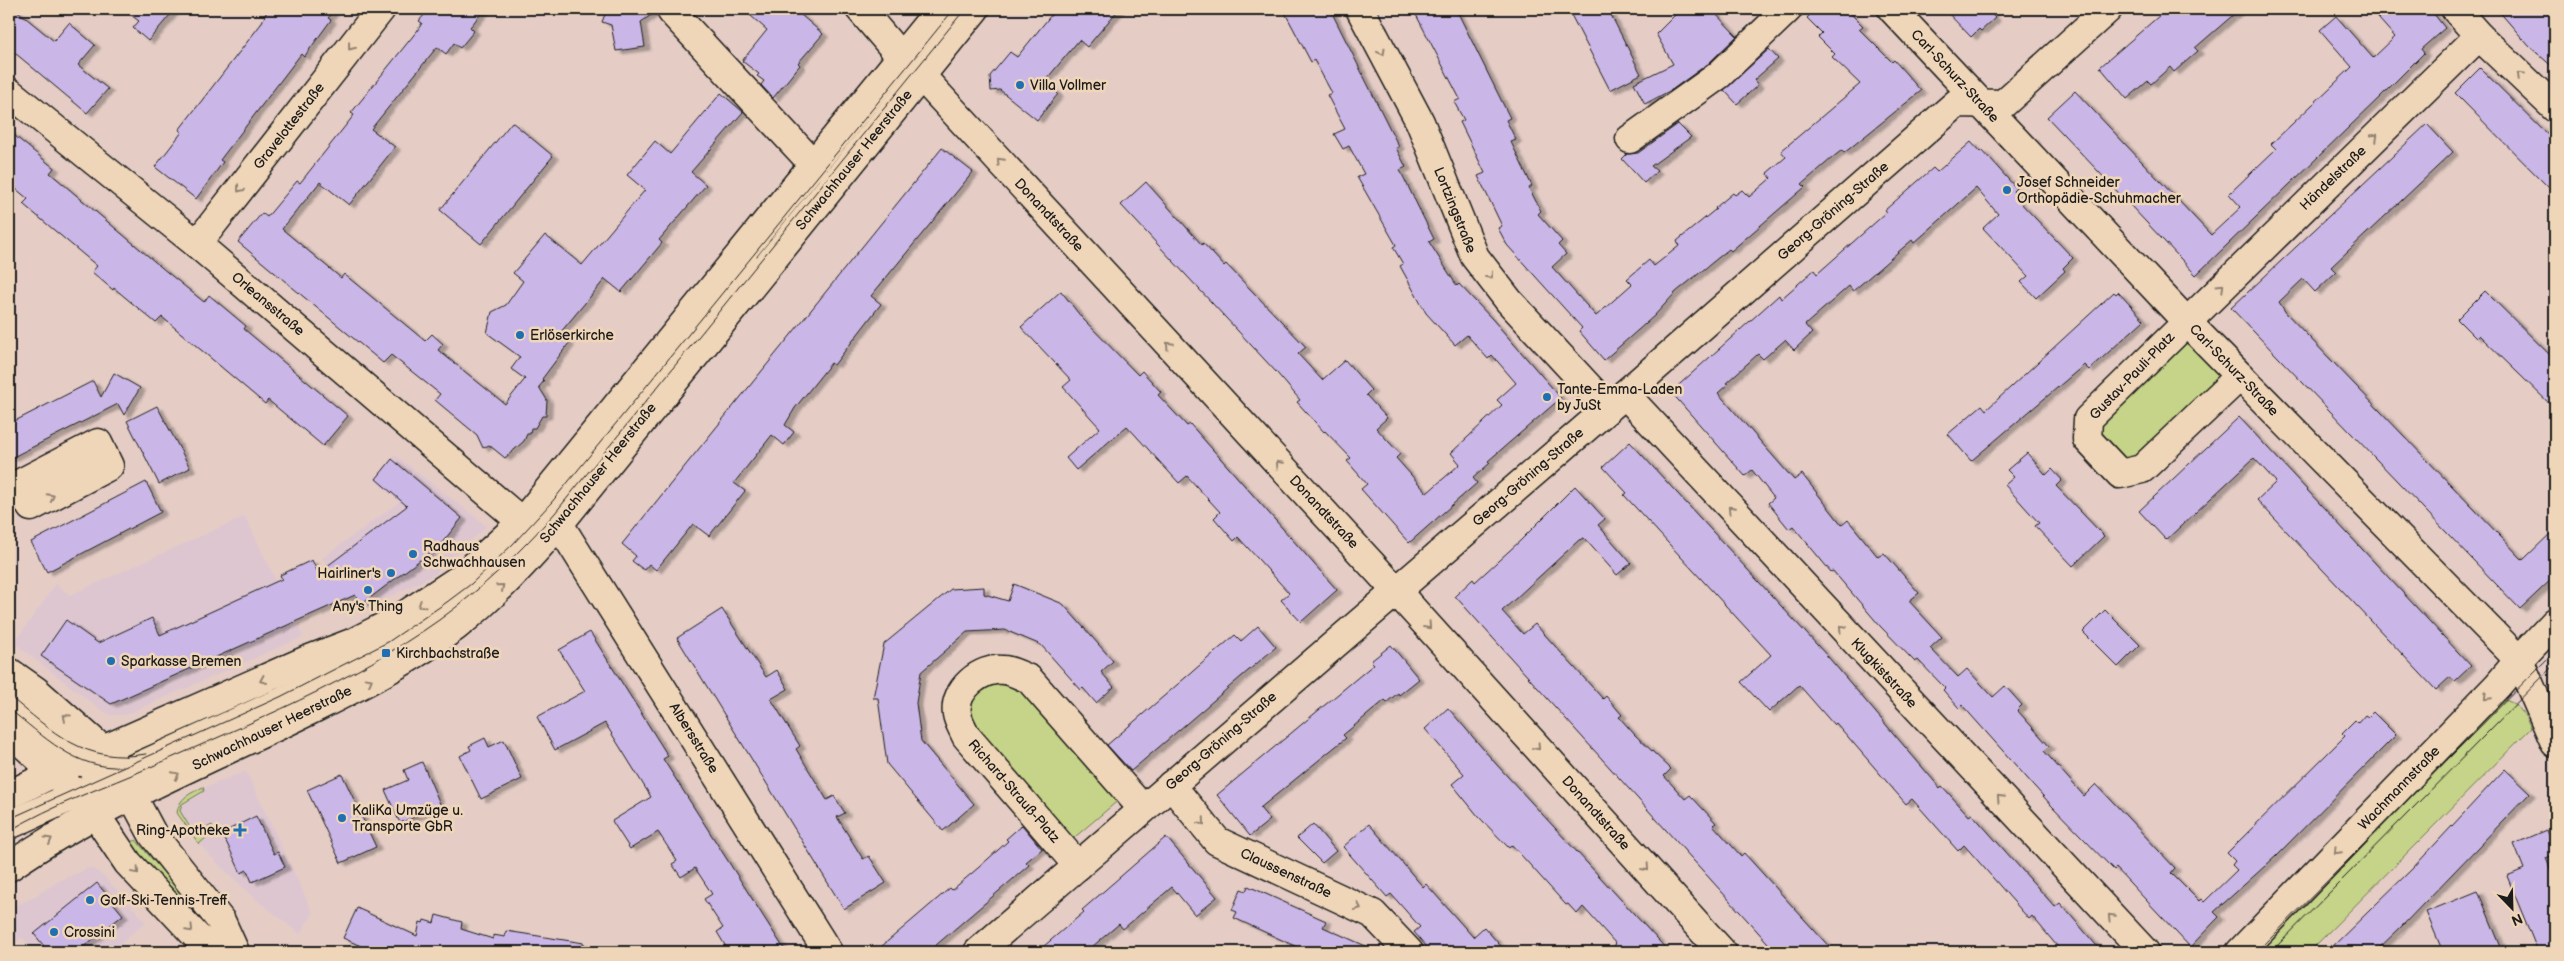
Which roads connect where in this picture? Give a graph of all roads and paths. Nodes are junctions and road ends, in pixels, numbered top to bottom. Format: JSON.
{"nodes":[{"id":1,"x":381,"y":9,"type":"edge"},
{"id":2,"x":860,"y":9,"type":"edge"},
{"id":3,"x":940,"y":9,"type":"edge"},
{"id":4,"x":959,"y":9,"type":"edge"},
{"id":5,"x":975,"y":9,"type":"edge"},
{"id":6,"x":1360,"y":9,"type":"edge"},
{"id":7,"x":1788,"y":9,"type":"edge"},
{"id":8,"x":1892,"y":9,"type":"edge"},
{"id":9,"x":2108,"y":9,"type":"edge"},
{"id":10,"x":2455,"y":9,"type":"edge"},
{"id":11,"x":672,"y":12,"type":"dead end"},
{"id":12,"x":2479,"y":36,"type":"junction"},
{"id":13,"x":901,"y":57,"type":"junction"},
{"id":14,"x":922,"y":77,"type":"junction"},
{"id":15,"x":9,"y":92,"type":"edge"},
{"id":16,"x":1982,"y":104,"type":"junction"},
{"id":17,"x":2555,"y":108,"type":"edge"},
{"id":18,"x":1630,"y":139,"type":"dead end"},
{"id":19,"x":814,"y":165,"type":"junction"},
{"id":20,"x":198,"y":244,"type":"junction"},
{"id":21,"x":2186,"y":321,"type":"junction"},
{"id":22,"x":2240,"y":376,"type":"junction"},
{"id":23,"x":1616,"y":401,"type":"junction"},
{"id":24,"x":522,"y":522,"type":"junction"},
{"id":25,"x":559,"y":524,"type":"junction"},
{"id":26,"x":1396,"y":590,"type":"junction"},
{"id":27,"x":2555,"y":622,"type":"edge"},
{"id":28,"x":2518,"y":660,"type":"junction"},
{"id":29,"x":9,"y":672,"type":"edge"},
{"id":30,"x":9,"y":702,"type":"edge"},
{"id":31,"x":9,"y":731,"type":"edge"},
{"id":32,"x":2555,"y":743,"type":"edge"},
{"id":33,"x":92,"y":755,"type":"junction"},
{"id":34,"x":54,"y":772,"type":"junction"},
{"id":35,"x":121,"y":783,"type":"junction"},
{"id":36,"x":1171,"y":785,"type":"junction"},
{"id":37,"x":76,"y":794,"type":"junction"},
{"id":38,"x":9,"y":795,"type":"edge"},
{"id":39,"x":1143,"y":809,"type":"junction"},
{"id":40,"x":95,"y":814,"type":"junction"},
{"id":41,"x":9,"y":825,"type":"edge"},
{"id":42,"x":1078,"y":866,"type":"junction"},
{"id":43,"x":9,"y":867,"type":"edge"},
{"id":44,"x":222,"y":952,"type":"edge"},
{"id":45,"x":235,"y":952,"type":"edge"},
{"id":46,"x":828,"y":952,"type":"edge"},
{"id":47,"x":978,"y":952,"type":"edge"},
{"id":48,"x":1409,"y":952,"type":"edge"},
{"id":49,"x":1722,"y":952,"type":"edge"},
{"id":50,"x":2145,"y":952,"type":"edge"},
{"id":51,"x":2240,"y":952,"type":"edge"}],
"edges":[{"from":1,"to":20,"type":"street","name":"Gravelottestraße","one_way":true},
{"from":2,"to":13,"type":"street"},
{"from":3,"to":13,"type":"street","name":"Schwachhauser Heerstraße"},
{"from":4,"to":35,"type":"street"},
{"from":5,"to":14,"type":"street","name":"Schwachhauser Heerstraße"},
{"from":6,"to":23,"type":"street","name":"Lortzingstraße","one_way":true},
{"from":7,"to":18,"type":"street"},
{"from":8,"to":16,"type":"street","name":"Carl-Schurz-Straße"},
{"from":9,"to":16,"type":"street","name":"Georg-Gröning-Straße"},
{"from":10,"to":12,"type":"street"},
{"from":11,"to":19,"type":"street"},
{"from":17,"to":12,"type":"street","one_way":true},
{"from":21,"to":12,"type":"street","name":"Händelstraße","one_way":true},
{"from":13,"to":19,"type":"street","name":"Schwachhauser Heerstraße"},
{"from":14,"to":25,"type":"street","name":"Schwachhauser Heerstraße"},
{"from":26,"to":14,"type":"street","name":"Donandtstraße","one_way":true},
{"from":15,"to":20,"type":"street","name":"Orleansstraße"},
{"from":16,"to":21,"type":"street","name":"Carl-Schurz-Straße"},
{"from":16,"to":23,"type":"street","name":"Georg-Gröning-Straße"},
{"from":19,"to":24,"type":"street","name":"Schwachhauser Heerstraße"},
{"from":20,"to":24,"type":"street","name":"Orleansstraße"},
{"from":21,"to":22,"type":"street","name":"Carl-Schurz-Straße"},
{"from":21,"to":22,"type":"street","name":"Gustav-Pauli-Platz"},
{"from":22,"to":28,"type":"street","name":"Carl-Schurz-Straße"},
{"from":23,"to":26,"type":"street","name":"Georg-Gröning-Straße"},
{"from":50,"to":23,"type":"street","name":"Klugkiststraße","one_way":true},
{"from":24,"to":33,"type":"street","name":"Schwachhauser Heerstraße","one_way":true},
{"from":35,"to":25,"type":"street","name":"Schwachhauser Heerstraße","one_way":true},
{"from":25,"to":46,"type":"street","name":"Albersstraße"},
{"from":26,"to":36,"type":"street","name":"Georg-Gröning-Straße"},
{"from":26,"to":49,"type":"street","name":"Donandtstraße","one_way":true},
{"from":27,"to":28,"type":"street","name":"Wachmannstraße"},
{"from":28,"to":32,"type":"street","name":"Carl-Schurz-Straße"},
{"from":28,"to":51,"type":"street","name":"Wachmannstraße","one_way":true},
{"from":33,"to":29,"type":"street","one_way":true},
{"from":30,"to":33,"type":"street"},
{"from":31,"to":34,"type":"street"},
{"from":33,"to":34,"type":"street","name":"Schwachhauser Heerstraße"},
{"from":33,"to":35,"type":"street"},
{"from":34,"to":37,"type":"street"},
{"from":34,"to":38,"type":"street","name":"Schwachhauser Heerstraße"},
{"from":35,"to":37,"type":"street"},
{"from":35,"to":40,"type":"street","name":"Schwachhauser Heerstraße"},
{"from":35,"to":45,"type":"street"},
{"from":36,"to":39,"type":"street","name":"Georg-Gröning-Straße"},
{"from":36,"to":48,"type":"street","name":"Claussenstraße","one_way":true},
{"from":37,"to":40,"type":"street"},
{"from":37,"to":41,"type":"street"},
{"from":39,"to":42,"type":"street","name":"Georg-Gröning-Straße"},
{"from":39,"to":42,"type":"street","name":"Richard-Strauß-Platz"},
{"from":43,"to":40,"type":"street","name":"Schwachhauser Heerstraße","one_way":true},
{"from":40,"to":44,"type":"street","one_way":true},
{"from":42,"to":47,"type":"street","name":"Georg-Gröning-Straße"}]}
